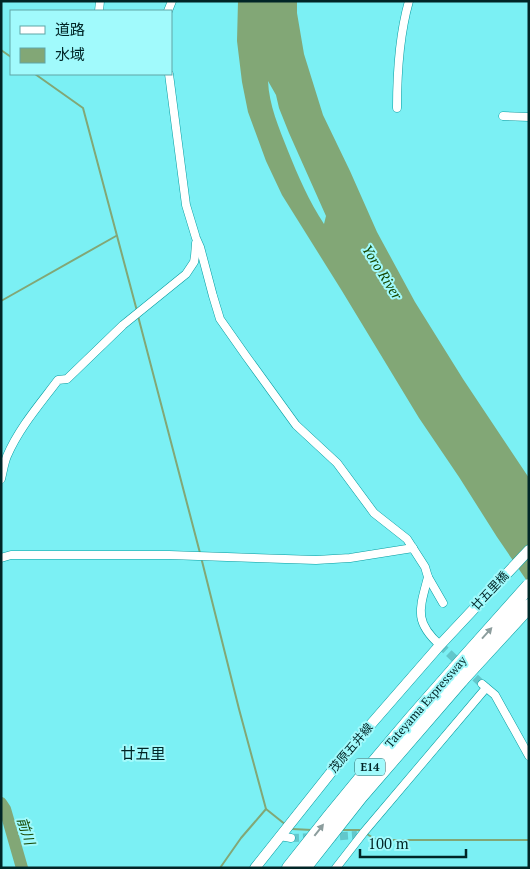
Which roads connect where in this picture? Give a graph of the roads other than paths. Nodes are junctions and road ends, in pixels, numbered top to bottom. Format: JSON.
{"nodes":[{"id":1,"x":409,"y":1,"type":"edge"},
{"id":2,"x":169,"y":75,"type":"edge"},
{"id":3,"x":397,"y":108,"type":"dead end"},
{"id":4,"x":503,"y":116,"type":"dead end"},
{"id":5,"x":529,"y":117,"type":"edge"},
{"id":6,"x":196,"y":238,"type":"junction"},
{"id":7,"x":1,"y":479,"type":"edge"},
{"id":8,"x":413,"y":548,"type":"junction"},
{"id":9,"x":529,"y":550,"type":"edge"},
{"id":10,"x":1,"y":558,"type":"edge"},
{"id":11,"x":428,"y":577,"type":"junction"},
{"id":12,"x":529,"y":586,"type":"edge"},
{"id":13,"x":443,"y":603,"type":"dead end"},
{"id":14,"x":529,"y":606,"type":"edge"},
{"id":15,"x":452,"y":632,"type":"joint"},
{"id":16,"x":440,"y":645,"type":"junction"},
{"id":17,"x":459,"y":674,"type":"junction"},
{"id":18,"x":529,"y":756,"type":"edge"},
{"id":19,"x":280,"y":836,"type":"junction"},
{"id":20,"x":291,"y":838,"type":"tunnel mouth"},
{"id":21,"x":255,"y":868,"type":"edge"},
{"id":22,"x":289,"y":868,"type":"edge"},
{"id":23,"x":304,"y":868,"type":"edge"},
{"id":24,"x":336,"y":868,"type":"edge"}],
"edges":[{"from":1,"to":3,"type":"street"},
{"from":2,"to":6,"type":"street"},
{"from":4,"to":5,"type":"street"},
{"from":6,"to":7,"type":"street"},
{"from":6,"to":8,"type":"street"},
{"from":8,"to":10,"type":"street"},
{"from":8,"to":11,"type":"street"},
{"from":9,"to":15,"type":"main road","name":"廿五里橋"},
{"from":11,"to":13,"type":"street"},
{"from":11,"to":16,"type":"street"},
{"from":17,"to":12,"type":"highway","name":"Tateyama Expressway","number":"E14","one_way":true,"bridge":true},
{"from":14,"to":17,"type":"highway","name":"Tateyama Expressway","number":"E14","bridge":true},
{"from":15,"to":16,"type":"main road","name":"茂原五井線"},
{"from":16,"to":19,"type":"main road","name":"茂原五井線"},
{"from":22,"to":17,"type":"highway","name":"Tateyama Expressway","number":"E14","one_way":true},
{"from":17,"to":23,"type":"highway","name":"Tateyama Expressway","number":"E14"},
{"from":18,"to":24,"type":"street"},
{"from":19,"to":20,"type":"street"},
{"from":19,"to":21,"type":"main road","name":"茂原五井線"}]}
